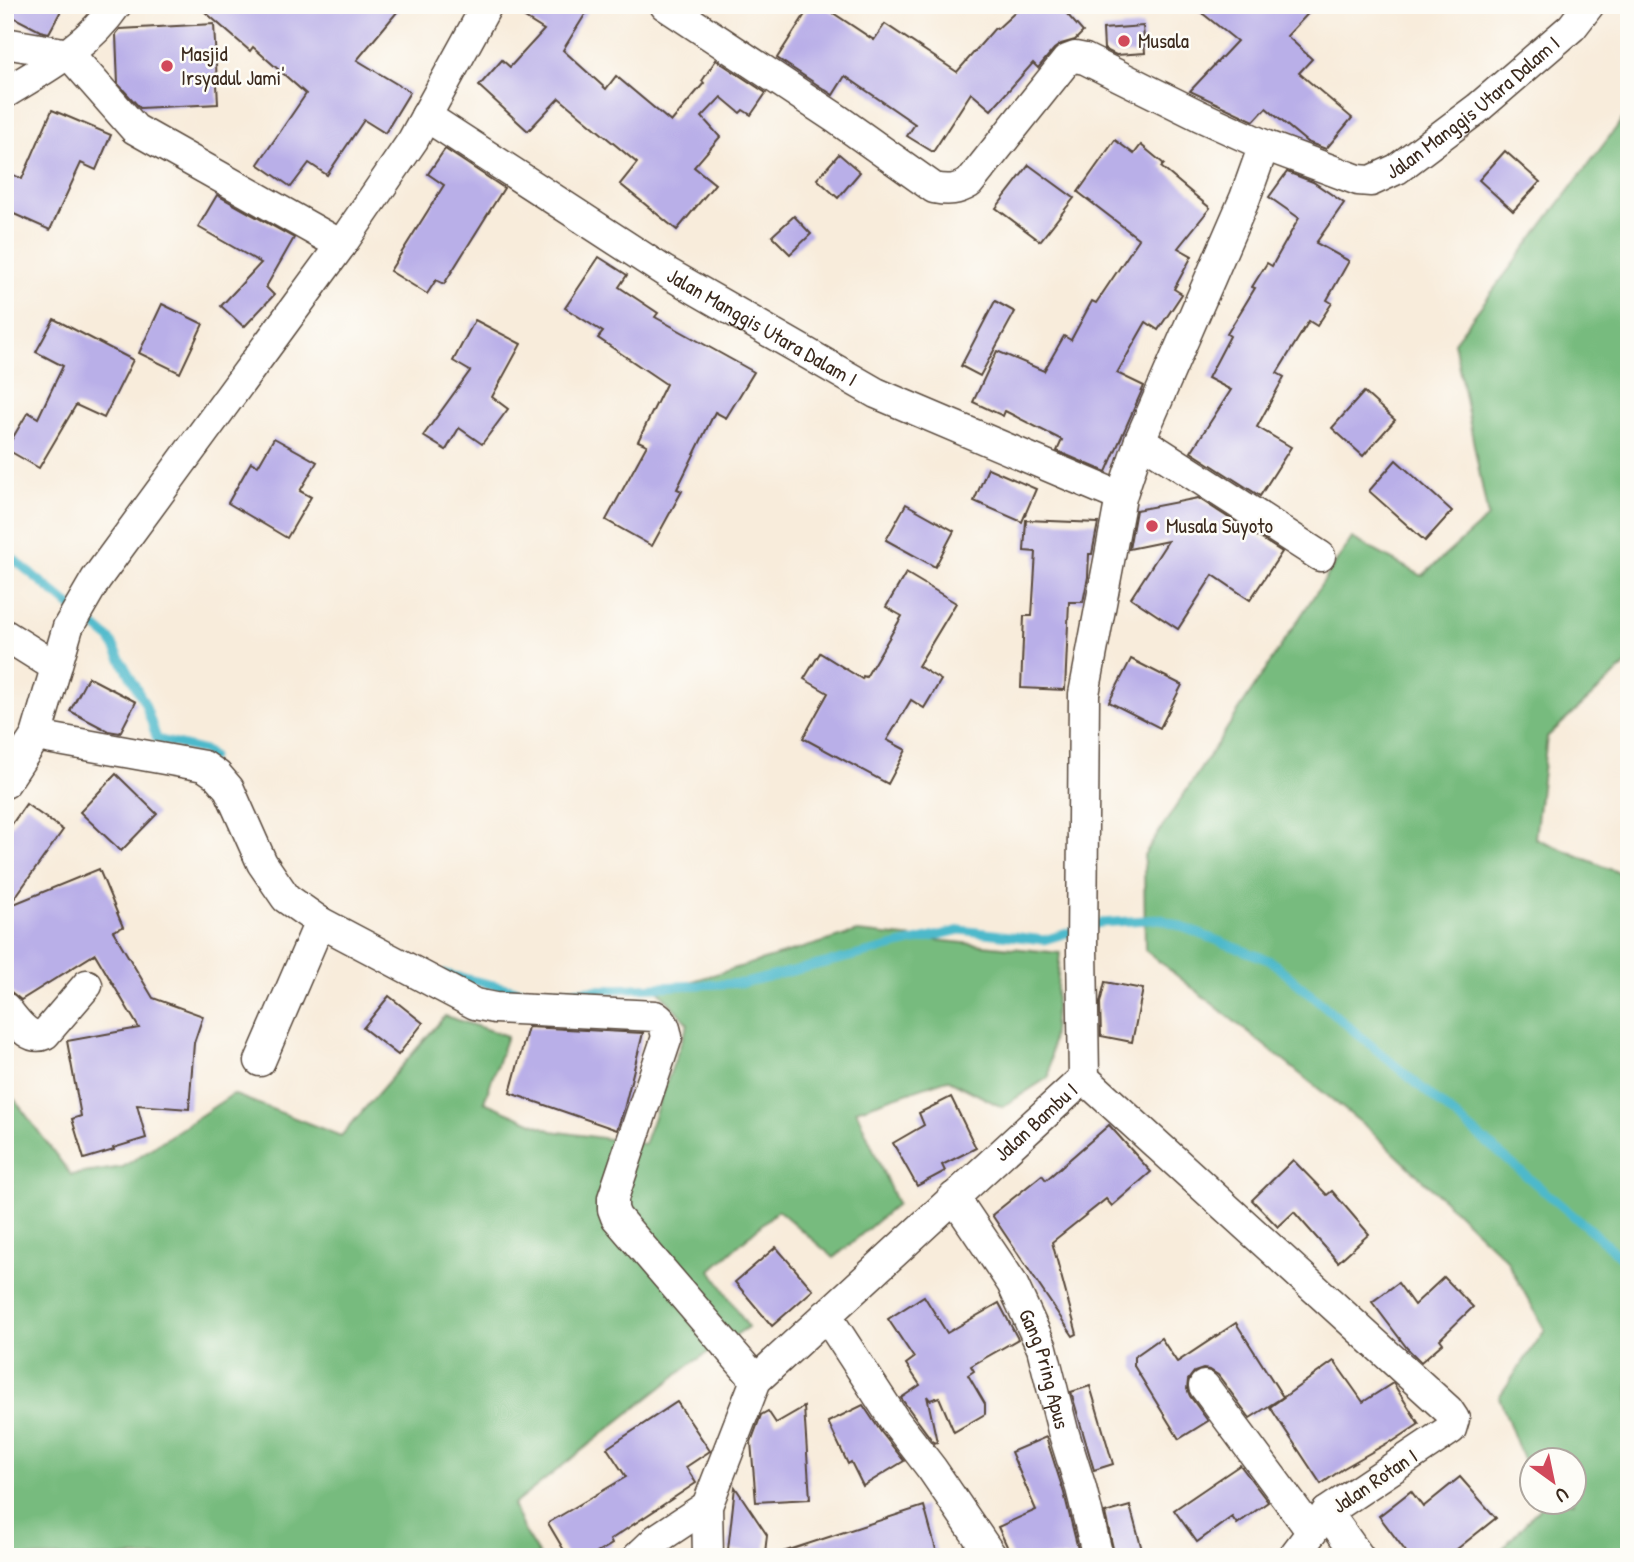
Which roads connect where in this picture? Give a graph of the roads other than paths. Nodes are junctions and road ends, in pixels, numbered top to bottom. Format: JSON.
{"nodes":[{"id":1,"x":116,"y":5,"type":"edge"},
{"id":2,"x":487,"y":5,"type":"edge"},
{"id":3,"x":665,"y":5,"type":"edge"},
{"id":4,"x":1589,"y":5,"type":"edge"},
{"id":5,"x":5,"y":43,"type":"edge"},
{"id":6,"x":69,"y":54,"type":"junction"},
{"id":7,"x":5,"y":93,"type":"edge"},
{"id":8,"x":426,"y":116,"type":"junction"},
{"id":9,"x":1264,"y":145,"type":"junction"},
{"id":10,"x":341,"y":245,"type":"junction"},
{"id":11,"x":1140,"y":440,"type":"junction"},
{"id":12,"x":1121,"y":498,"type":"junction"},
{"id":13,"x":1320,"y":556,"type":"dead end"},
{"id":14,"x":5,"y":635,"type":"edge"},
{"id":15,"x":56,"y":667,"type":"junction"},
{"id":16,"x":36,"y":736,"type":"junction"},
{"id":17,"x":5,"y":783,"type":"edge"},
{"id":18,"x":320,"y":922,"type":"junction"},
{"id":19,"x":87,"y":985,"type":"dead end"},
{"id":20,"x":5,"y":1008,"type":"edge"},
{"id":21,"x":260,"y":1060,"type":"dead end"},
{"id":22,"x":1084,"y":1078,"type":"junction"},
{"id":23,"x":954,"y":1197,"type":"junction"},
{"id":24,"x":826,"y":1315,"type":"junction"},
{"id":25,"x":756,"y":1380,"type":"junction"},
{"id":26,"x":1204,"y":1386,"type":"dead end"},
{"id":27,"x":1448,"y":1410,"type":"joint"},
{"id":28,"x":707,"y":1506,"type":"junction"},
{"id":29,"x":1320,"y":1522,"type":"junction"},
{"id":30,"x":638,"y":1557,"type":"edge"},
{"id":31,"x":708,"y":1557,"type":"edge"},
{"id":32,"x":992,"y":1557,"type":"edge"},
{"id":33,"x":1098,"y":1557,"type":"edge"},
{"id":34,"x":1293,"y":1557,"type":"edge"},
{"id":35,"x":1359,"y":1557,"type":"edge"}],
"edges":[{"from":1,"to":6,"type":"street"},
{"from":2,"to":8,"type":"street"},
{"from":3,"to":9,"type":"street","name":"Jalan Manggis Utara Dalam I"},
{"from":4,"to":9,"type":"street","name":"Jalan Manggis Utara Dalam I"},
{"from":5,"to":6,"type":"street"},
{"from":6,"to":7,"type":"street"},
{"from":6,"to":10,"type":"street"},
{"from":8,"to":10,"type":"street"},
{"from":8,"to":12,"type":"street","name":"Jalan Manggis Utara Dalam I"},
{"from":9,"to":11,"type":"street"},
{"from":10,"to":15,"type":"street"},
{"from":11,"to":12,"type":"street"},
{"from":11,"to":13,"type":"street"},
{"from":12,"to":22,"type":"street"},
{"from":14,"to":15,"type":"street"},
{"from":15,"to":16,"type":"street"},
{"from":16,"to":17,"type":"street"},
{"from":16,"to":18,"type":"street"},
{"from":18,"to":21,"type":"street"},
{"from":18,"to":25,"type":"street"},
{"from":19,"to":20,"type":"street"},
{"from":22,"to":23,"type":"street","name":"Jalan Bambu I"},
{"from":22,"to":27,"type":"street","name":"Jalan Bambu I"},
{"from":23,"to":24,"type":"street","name":"Jalan Bambu I"},
{"from":23,"to":33,"type":"street","name":"Gang Pring Apus"},
{"from":24,"to":25,"type":"street","name":"Jalan Bambu I"},
{"from":24,"to":32,"type":"street"},
{"from":25,"to":28,"type":"street","name":"Jalan Bambu I"},
{"from":26,"to":29,"type":"street"},
{"from":27,"to":29,"type":"street","name":"Jalan Rotan I"},
{"from":28,"to":30,"type":"street"},
{"from":28,"to":31,"type":"street"},
{"from":29,"to":34,"type":"street","name":"Jalan Rotan I"},
{"from":29,"to":35,"type":"street"}]}
